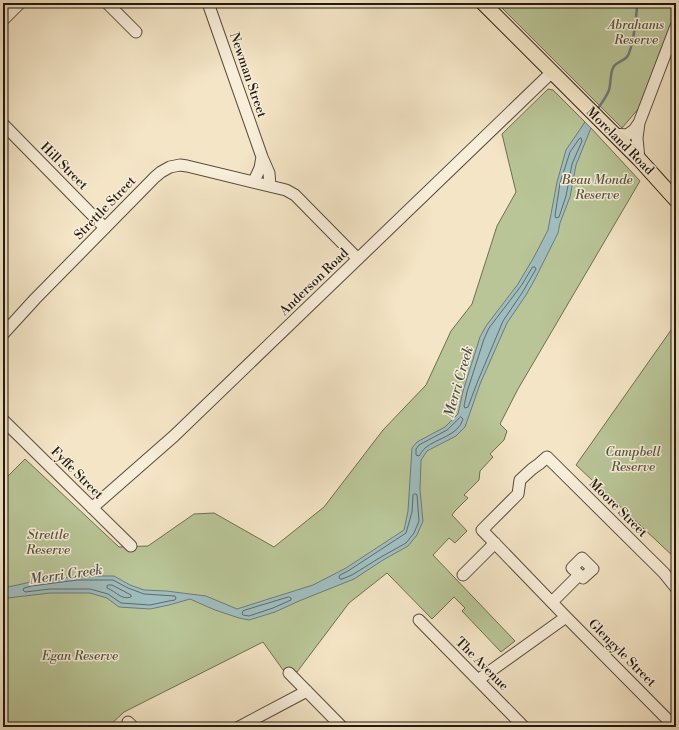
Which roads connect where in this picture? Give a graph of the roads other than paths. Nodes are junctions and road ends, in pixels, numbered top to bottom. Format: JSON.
{"nodes":[{"id":1,"x":20,"y":3,"type":"edge"},
{"id":2,"x":107,"y":3,"type":"edge"},
{"id":3,"x":208,"y":3,"type":"edge"},
{"id":4,"x":483,"y":3,"type":"edge"},
{"id":5,"x":3,"y":20,"type":"edge"},
{"id":6,"x":676,"y":26,"type":"edge"},
{"id":7,"x":136,"y":32,"type":"dead end"},
{"id":8,"x":552,"y":72,"type":"junction"},
{"id":9,"x":639,"y":123,"type":"junction"},
{"id":10,"x":3,"y":124,"type":"edge"},
{"id":11,"x":611,"y":132,"type":"junction"},
{"id":12,"x":262,"y":157,"type":"junction"},
{"id":13,"x":639,"y":159,"type":"junction"},
{"id":14,"x":254,"y":181,"type":"junction"},
{"id":15,"x":270,"y":186,"type":"junction"},
{"id":16,"x":676,"y":200,"type":"edge"},
{"id":17,"x":105,"y":228,"type":"junction"},
{"id":18,"x":358,"y":259,"type":"junction"},
{"id":19,"x":4,"y":332,"type":"edge"},
{"id":20,"x":3,"y":420,"type":"edge"},
{"id":21,"x":539,"y":464,"type":"joint"},
{"id":22,"x":92,"y":508,"type":"junction"},
{"id":23,"x":495,"y":543,"type":"junction"},
{"id":24,"x":131,"y":546,"type":"dead end"},
{"id":25,"x":463,"y":575,"type":"dead end"},
{"id":26,"x":579,"y":575,"type":"dead end"},
{"id":27,"x":676,"y":588,"type":"edge"},
{"id":28,"x":552,"y":602,"type":"junction"},
{"id":29,"x":566,"y":617,"type":"junction"},
{"id":30,"x":419,"y":620,"type":"dead end"},
{"id":31,"x":289,"y":673,"type":"dead end"},
{"id":32,"x":478,"y":680,"type":"junction"},
{"id":33,"x":307,"y":691,"type":"junction"},
{"id":34,"x":239,"y":727,"type":"edge"},
{"id":35,"x":342,"y":727,"type":"edge"},
{"id":36,"x":524,"y":727,"type":"edge"},
{"id":37,"x":675,"y":727,"type":"edge"}],
"edges":[{"from":1,"to":5,"type":"street"},
{"from":2,"to":7,"type":"street"},
{"from":3,"to":12,"type":"street","name":"Newman Street"},
{"from":4,"to":8,"type":"main road","name":"Moreland Road"},
{"from":6,"to":9,"type":"street"},
{"from":8,"to":11,"type":"main road","name":"Moreland Road"},
{"from":8,"to":18,"type":"street","name":"Anderson Road"},
{"from":9,"to":11,"type":"street"},
{"from":9,"to":13,"type":"street"},
{"from":10,"to":17,"type":"street","name":"Hill Street"},
{"from":11,"to":13,"type":"main road","name":"Moreland Road"},
{"from":12,"to":14,"type":"street"},
{"from":12,"to":15,"type":"street","name":"Newman Street"},
{"from":13,"to":16,"type":"main road","name":"Moreland Road"},
{"from":14,"to":15,"type":"street"},
{"from":14,"to":17,"type":"street","name":"Strettle Street"},
{"from":15,"to":18,"type":"street"},
{"from":17,"to":19,"type":"street","name":"Strettle Street"},
{"from":18,"to":22,"type":"street","name":"Anderson Road"},
{"from":20,"to":22,"type":"street","name":"Fyffe Street"},
{"from":21,"to":23,"type":"street","name":"Glengyle Street"},
{"from":21,"to":27,"type":"street","name":"Moore Street"},
{"from":22,"to":24,"type":"street","name":"Fyffe Street"},
{"from":23,"to":25,"type":"street"},
{"from":23,"to":28,"type":"street","name":"Glengyle Street"},
{"from":26,"to":28,"type":"street"},
{"from":28,"to":29,"type":"street","name":"Glengyle Street"},
{"from":29,"to":32,"type":"street"},
{"from":29,"to":37,"type":"street","name":"Glengyle Street"},
{"from":30,"to":32,"type":"street","name":"The Avenue"},
{"from":31,"to":33,"type":"street"},
{"from":32,"to":36,"type":"street","name":"The Avenue"},
{"from":33,"to":34,"type":"street"},
{"from":33,"to":35,"type":"street"}]}
